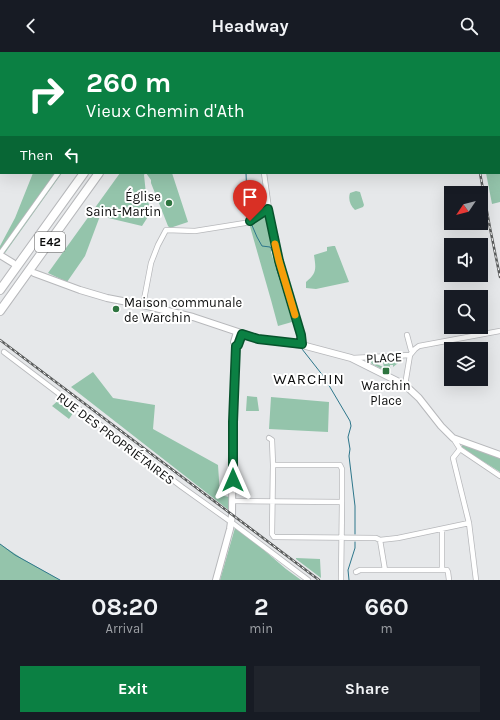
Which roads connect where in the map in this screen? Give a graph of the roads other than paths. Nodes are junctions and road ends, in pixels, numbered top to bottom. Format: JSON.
{"nodes":[{"id":1,"x":57,"y":174,"type":"edge"},
{"id":2,"x":83,"y":174,"type":"edge"},
{"id":3,"x":98,"y":174,"type":"edge"},
{"id":4,"x":264,"y":174,"type":"edge"},
{"id":5,"x":268,"y":209,"type":"junction"},
{"id":6,"x":0,"y":255,"type":"edge"},
{"id":7,"x":13,"y":262,"type":"dead end"},
{"id":8,"x":34,"y":273,"type":"dead end"},
{"id":9,"x":0,"y":290,"type":"edge"},
{"id":10,"x":144,"y":305,"type":"junction"},
{"id":11,"x":0,"y":311,"type":"edge"},
{"id":12,"x":500,"y":331,"type":"edge"},
{"id":13,"x":240,"y":333,"type":"junction"},
{"id":14,"x":407,"y":335,"type":"dead end"},
{"id":15,"x":302,"y":344,"type":"junction"},
{"id":16,"x":411,"y":350,"type":"dead end"},
{"id":17,"x":4,"y":352,"type":"dead end"},
{"id":18,"x":410,"y":355,"type":"junction"},
{"id":19,"x":351,"y":358,"type":"junction"},
{"id":20,"x":405,"y":385,"type":"junction"},
{"id":21,"x":270,"y":438,"type":"dead end"},
{"id":22,"x":452,"y":438,"type":"junction"},
{"id":23,"x":460,"y":449,"type":"junction"},
{"id":24,"x":500,"y":455,"type":"edge"},
{"id":25,"x":273,"y":465,"type":"junction"},
{"id":26,"x":500,"y":476,"type":"edge"},
{"id":27,"x":232,"y":501,"type":"junction"},
{"id":28,"x":272,"y":501,"type":"junction"},
{"id":29,"x":342,"y":502,"type":"junction"},
{"id":30,"x":230,"y":522,"type":"junction"},
{"id":31,"x":469,"y":523,"type":"junction"},
{"id":32,"x":442,"y":530,"type":"junction"},
{"id":33,"x":342,"y":538,"type":"junction"},
{"id":34,"x":380,"y":540,"type":"junction"},
{"id":35,"x":385,"y":570,"type":"junction"},
{"id":36,"x":444,"y":570,"type":"junction"},
{"id":37,"x":356,"y":572,"type":"dead end"},
{"id":38,"x":216,"y":580,"type":"edge"},
{"id":39,"x":308,"y":580,"type":"edge"},
{"id":40,"x":341,"y":580,"type":"edge"},
{"id":41,"x":449,"y":580,"type":"edge"},
{"id":42,"x":476,"y":580,"type":"edge"}],
"edges":[{"from":1,"to":6,"type":"street"},
{"from":2,"to":9,"type":"highway","number":"E42"},
{"from":3,"to":11,"type":"highway","number":"E42"},
{"from":4,"to":5,"type":"street"},
{"from":5,"to":10,"type":"street"},
{"from":5,"to":15,"type":"street"},
{"from":6,"to":7,"type":"street"},
{"from":8,"to":10,"type":"street"},
{"from":10,"to":13,"type":"street"},
{"from":12,"to":18,"type":"street"},
{"from":13,"to":15,"type":"street"},
{"from":13,"to":27,"type":"street"},
{"from":14,"to":16,"type":"street"},
{"from":15,"to":19,"type":"street"},
{"from":17,"to":30,"type":"street","name":"RUE DES PROPRIÉTAIRES"},
{"from":18,"to":19,"type":"street","name":"PLACE"},
{"from":18,"to":20,"type":"street","name":"PLACE"},
{"from":19,"to":20,"type":"street"},
{"from":20,"to":22,"type":"street"},
{"from":21,"to":25,"type":"street"},
{"from":22,"to":23,"type":"street"},
{"from":22,"to":24,"type":"street"},
{"from":23,"to":26,"type":"street"},
{"from":23,"to":31,"type":"street"},
{"from":25,"to":28,"type":"street"},
{"from":25,"to":29,"type":"street"},
{"from":27,"to":28,"type":"street"},
{"from":27,"to":30,"type":"street"},
{"from":28,"to":29,"type":"street"},
{"from":28,"to":33,"type":"street"},
{"from":29,"to":33,"type":"street"},
{"from":30,"to":38,"type":"street"},
{"from":30,"to":39,"type":"street","name":"RUE DES PROPRIÉTAIRES"},
{"from":31,"to":32,"type":"street"},
{"from":31,"to":42,"type":"street"},
{"from":32,"to":34,"type":"street"},
{"from":32,"to":36,"type":"street"},
{"from":33,"to":34,"type":"street"},
{"from":33,"to":40,"type":"street"},
{"from":34,"to":35,"type":"street"},
{"from":35,"to":36,"type":"street"},
{"from":35,"to":37,"type":"street"},
{"from":36,"to":41,"type":"street"}]}
